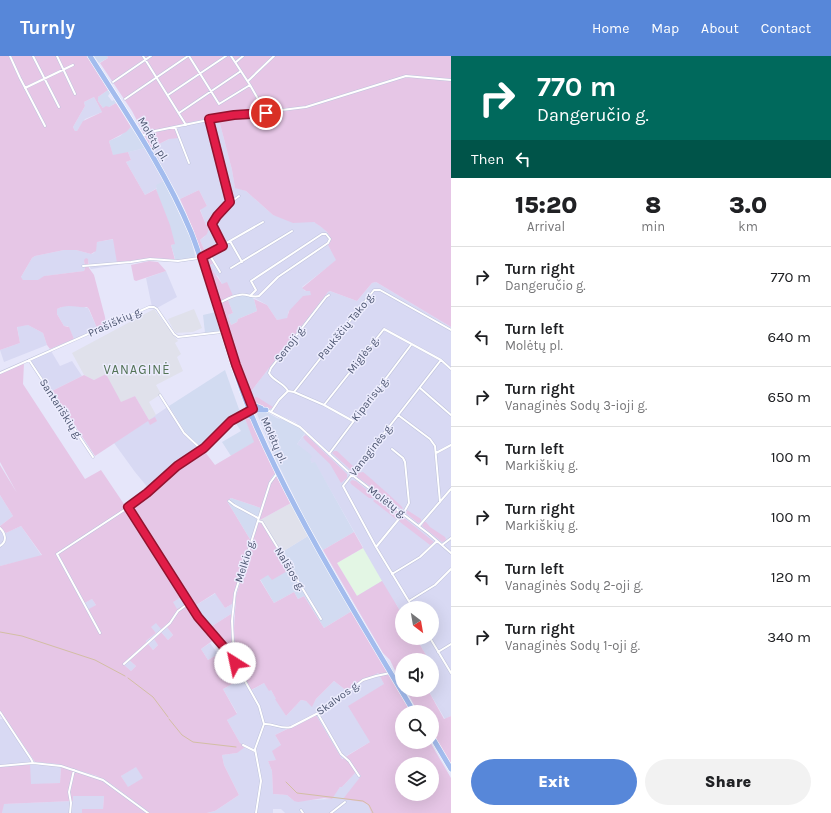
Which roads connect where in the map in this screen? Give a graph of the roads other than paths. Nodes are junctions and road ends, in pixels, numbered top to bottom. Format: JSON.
{"nodes":[{"id":1,"x":10,"y":56,"type":"edge"},
{"id":2,"x":33,"y":56,"type":"edge"},
{"id":3,"x":56,"y":56,"type":"edge"},
{"id":4,"x":92,"y":56,"type":"edge"},
{"id":5,"x":143,"y":56,"type":"edge"},
{"id":6,"x":151,"y":56,"type":"edge"},
{"id":7,"x":188,"y":56,"type":"edge"},
{"id":8,"x":226,"y":56,"type":"edge"},
{"id":9,"x":231,"y":56,"type":"edge"},
{"id":10,"x":243,"y":56,"type":"edge"},
{"id":11,"x":274,"y":56,"type":"edge"},
{"id":12,"x":146,"y":60,"type":"junction"},
{"id":13,"x":236,"y":62,"type":"junction"},
{"id":14,"x":73,"y":65,"type":"dead end"},
{"id":15,"x":63,"y":70,"type":"junction"},
{"id":16,"x":241,"y":71,"type":"junction"},
{"id":17,"x":200,"y":73,"type":"junction"},
{"id":18,"x":157,"y":77,"type":"junction"},
{"id":19,"x":44,"y":78,"type":"junction"},
{"id":20,"x":451,"y":80,"type":"edge"},
{"id":21,"x":248,"y":81,"type":"junction"},
{"id":22,"x":113,"y":82,"type":"dead end"},
{"id":23,"x":250,"y":85,"type":"junction"},
{"id":24,"x":25,"y":88,"type":"junction"},
{"id":25,"x":212,"y":91,"type":"junction"},
{"id":26,"x":75,"y":94,"type":"dead end"},
{"id":27,"x":168,"y":95,"type":"junction"},
{"id":28,"x":125,"y":99,"type":"dead end"},
{"id":29,"x":59,"y":107,"type":"dead end"},
{"id":30,"x":179,"y":113,"type":"junction"},
{"id":31,"x":266,"y":113,"type":"junction"},
{"id":32,"x":209,"y":119,"type":"junction"},
{"id":33,"x":186,"y":125,"type":"junction"},
{"id":34,"x":45,"y":126,"type":"dead end"},
{"id":35,"x":175,"y":127,"type":"junction"},
{"id":36,"x":142,"y":136,"type":"junction"},
{"id":37,"x":189,"y":163,"type":"dead end"},
{"id":38,"x":239,"y":196,"type":"dead end"},
{"id":39,"x":230,"y":202,"type":"junction"},
{"id":40,"x":263,"y":222,"type":"dead end"},
{"id":41,"x":292,"y":231,"type":"dead end"},
{"id":42,"x":230,"y":241,"type":"junction"},
{"id":43,"x":223,"y":246,"type":"junction"},
{"id":44,"x":209,"y":254,"type":"junction"},
{"id":45,"x":201,"y":258,"type":"junction"},
{"id":46,"x":242,"y":262,"type":"junction"},
{"id":47,"x":83,"y":266,"type":"dead end"},
{"id":48,"x":231,"y":268,"type":"dead end"},
{"id":49,"x":220,"y":272,"type":"dead end"},
{"id":50,"x":329,"y":295,"type":"dead end"},
{"id":51,"x":250,"y":296,"type":"junction"},
{"id":52,"x":217,"y":304,"type":"junction"},
{"id":53,"x":451,"y":330,"type":"edge"},
{"id":54,"x":223,"y":331,"type":"junction"},
{"id":55,"x":412,"y":345,"type":"junction"},
{"id":56,"x":29,"y":360,"type":"junction"},
{"id":57,"x":441,"y":360,"type":"junction"},
{"id":58,"x":451,"y":368,"type":"edge"},
{"id":59,"x":0,"y":373,"type":"edge"},
{"id":60,"x":420,"y":388,"type":"junction"},
{"id":61,"x":288,"y":391,"type":"junction"},
{"id":62,"x":294,"y":392,"type":"junction"},
{"id":63,"x":160,"y":395,"type":"dead end"},
{"id":64,"x":324,"y":405,"type":"junction"},
{"id":65,"x":251,"y":410,"type":"junction"},
{"id":66,"x":264,"y":410,"type":"junction"},
{"id":67,"x":242,"y":414,"type":"junction"},
{"id":68,"x":451,"y":414,"type":"edge"},
{"id":69,"x":398,"y":415,"type":"junction"},
{"id":70,"x":353,"y":421,"type":"junction"},
{"id":71,"x":451,"y":445,"type":"edge"},
{"id":72,"x":392,"y":449,"type":"dead end"},
{"id":73,"x":202,"y":450,"type":"junction"},
{"id":74,"x":436,"y":453,"type":"junction"},
{"id":75,"x":329,"y":454,"type":"junction"},
{"id":76,"x":93,"y":457,"type":"dead end"},
{"id":77,"x":278,"y":472,"type":"junction"},
{"id":78,"x":352,"y":475,"type":"junction"},
{"id":79,"x":451,"y":489,"type":"edge"},
{"id":80,"x":229,"y":501,"type":"dead end"},
{"id":81,"x":440,"y":502,"type":"junction"},
{"id":82,"x":128,"y":507,"type":"junction"},
{"id":83,"x":403,"y":514,"type":"junction"},
{"id":84,"x":258,"y":519,"type":"junction"},
{"id":85,"x":419,"y":526,"type":"junction"},
{"id":86,"x":0,"y":528,"type":"edge"},
{"id":87,"x":451,"y":538,"type":"edge"},
{"id":88,"x":437,"y":541,"type":"junction"},
{"id":89,"x":442,"y":545,"type":"junction"},
{"id":90,"x":0,"y":546,"type":"edge"},
{"id":91,"x":376,"y":547,"type":"junction"},
{"id":92,"x":451,"y":553,"type":"edge"},
{"id":93,"x":451,"y":569,"type":"edge"},
{"id":94,"x":392,"y":574,"type":"junction"},
{"id":95,"x":409,"y":601,"type":"joint"},
{"id":96,"x":189,"y":603,"type":"junction"},
{"id":97,"x":321,"y":619,"type":"dead end"},
{"id":98,"x":100,"y":633,"type":"dead end"},
{"id":99,"x":451,"y":644,"type":"edge"},
{"id":100,"x":434,"y":645,"type":"edge"},
{"id":101,"x":438,"y":652,"type":"junction"},
{"id":102,"x":234,"y":654,"type":"junction"},
{"id":103,"x":124,"y":664,"type":"dead end"},
{"id":104,"x":391,"y":672,"type":"junction"},
{"id":105,"x":451,"y":673,"type":"edge"},
{"id":106,"x":395,"y":674,"type":"edge"},
{"id":107,"x":412,"y":705,"type":"edge"},
{"id":108,"x":0,"y":712,"type":"edge"},
{"id":109,"x":318,"y":714,"type":"junction"},
{"id":110,"x":264,"y":724,"type":"junction"},
{"id":111,"x":243,"y":745,"type":"dead end"},
{"id":112,"x":436,"y":749,"type":"edge"},
{"id":113,"x":439,"y":749,"type":"edge"},
{"id":114,"x":255,"y":751,"type":"junction"},
{"id":115,"x":33,"y":763,"type":"junction"},
{"id":116,"x":0,"y":766,"type":"edge"},
{"id":117,"x":451,"y":769,"type":"edge"},
{"id":118,"x":74,"y":770,"type":"junction"},
{"id":119,"x":451,"y":774,"type":"edge"},
{"id":120,"x":359,"y":776,"type":"dead end"},
{"id":121,"x":345,"y":802,"type":"dead end"},
{"id":122,"x":70,"y":813,"type":"edge"},
{"id":123,"x":148,"y":813,"type":"edge"},
{"id":124,"x":256,"y":813,"type":"edge"},
{"id":125,"x":331,"y":813,"type":"edge"}],
"edges":[{"from":1,"to":24,"type":"street"},
{"from":2,"to":19,"type":"street"},
{"from":3,"to":15,"type":"street"},
{"from":4,"to":36,"type":"highway","name":"Molėtų pl."},
{"from":4,"to":45,"type":"highway","name":"Molėtų pl."},
{"from":5,"to":12,"type":"street"},
{"from":6,"to":12,"type":"street"},
{"from":7,"to":17,"type":"street"},
{"from":7,"to":18,"type":"street"},
{"from":8,"to":17,"type":"street"},
{"from":9,"to":13,"type":"street"},
{"from":10,"to":13,"type":"street"},
{"from":11,"to":21,"type":"street"},
{"from":12,"to":18,"type":"street"},
{"from":12,"to":22,"type":"street"},
{"from":13,"to":16,"type":"street"},
{"from":14,"to":15,"type":"street"},
{"from":15,"to":19,"type":"street"},
{"from":15,"to":26,"type":"street"},
{"from":16,"to":21,"type":"street"},
{"from":16,"to":25,"type":"street"},
{"from":17,"to":25,"type":"street"},
{"from":17,"to":27,"type":"street"},
{"from":18,"to":27,"type":"street"},
{"from":18,"to":28,"type":"street"},
{"from":19,"to":24,"type":"street"},
{"from":19,"to":29,"type":"street"},
{"from":20,"to":31,"type":"street"},
{"from":21,"to":23,"type":"street"},
{"from":23,"to":25,"type":"street"},
{"from":23,"to":31,"type":"street"},
{"from":24,"to":34,"type":"street"},
{"from":25,"to":30,"type":"street"},
{"from":27,"to":30,"type":"street"},
{"from":30,"to":33,"type":"street"},
{"from":31,"to":32,"type":"street"},
{"from":32,"to":33,"type":"street"},
{"from":32,"to":39,"type":"street"},
{"from":33,"to":35,"type":"street"},
{"from":35,"to":36,"type":"street"},
{"from":35,"to":37,"type":"street"},
{"from":36,"to":45,"type":"highway","name":"Molėtų pl."},
{"from":38,"to":39,"type":"street"},
{"from":39,"to":43,"type":"street"},
{"from":40,"to":42,"type":"street"},
{"from":41,"to":46,"type":"street"},
{"from":42,"to":43,"type":"street"},
{"from":42,"to":46,"type":"street"},
{"from":43,"to":44,"type":"street"},
{"from":44,"to":45,"type":"street"},
{"from":44,"to":49,"type":"street"},
{"from":45,"to":47,"type":"street"},
{"from":45,"to":52,"type":"highway","name":"Molėtų pl."},
{"from":45,"to":54,"type":"highway","name":"Molėtų pl."},
{"from":46,"to":48,"type":"street"},
{"from":50,"to":61,"type":"street","name":"Senoji g."},
{"from":51,"to":51,"type":"street"},
{"from":51,"to":52,"type":"street"},
{"from":52,"to":65,"type":"highway","name":"Molėtų pl."},
{"from":53,"to":62,"type":"street","name":"Paukščių Tako g."},
{"from":54,"to":56,"type":"street","name":"Prašiškių g."},
{"from":54,"to":65,"type":"highway","name":"Molėtų pl."},
{"from":55,"to":57,"type":"street","name":"Miglės g."},
{"from":55,"to":64,"type":"street","name":"Miglės g."},
{"from":55,"to":70,"type":"street","name":"Kiparisų g."},
{"from":56,"to":59,"type":"street","name":"Prašiškių g."},
{"from":56,"to":76,"type":"street","name":"Santariškių g."},
{"from":57,"to":58,"type":"street","name":"Miglės g."},
{"from":57,"to":60,"type":"street","name":"Vanaginės g."},
{"from":60,"to":68,"type":"street"},
{"from":60,"to":69,"type":"street","name":"Vanaginės g."},
{"from":61,"to":62,"type":"street"},
{"from":61,"to":66,"type":"street"},
{"from":62,"to":64,"type":"street"},
{"from":63,"to":73,"type":"street"},
{"from":64,"to":70,"type":"street"},
{"from":65,"to":66,"type":"highway"},
{"from":65,"to":66,"type":"highway"},
{"from":65,"to":67,"type":"highway"},
{"from":65,"to":67,"type":"highway"},
{"from":65,"to":77,"type":"highway","name":"Molėtų pl."},
{"from":65,"to":106,"type":"highway","name":"Molėtų pl."},
{"from":66,"to":75,"type":"street","name":"Molėtų g."},
{"from":67,"to":73,"type":"street"},
{"from":69,"to":74,"type":"street"},
{"from":69,"to":78,"type":"street","name":"Vanaginės g."},
{"from":70,"to":75,"type":"street","name":"Kiparisų g."},
{"from":71,"to":74,"type":"street"},
{"from":72,"to":83,"type":"street"},
{"from":73,"to":82,"type":"street"},
{"from":74,"to":81,"type":"street"},
{"from":75,"to":78,"type":"street","name":"Molėtų g."},
{"from":77,"to":84,"type":"street","name":"Melkio g."},
{"from":77,"to":104,"type":"highway","name":"Molėtų pl."},
{"from":78,"to":83,"type":"street","name":"Molėtų g."},
{"from":78,"to":91,"type":"street","name":"Vanaginės g."},
{"from":79,"to":81,"type":"street"},
{"from":80,"to":84,"type":"street"},
{"from":81,"to":85,"type":"street"},
{"from":82,"to":96,"type":"street"},
{"from":82,"to":98,"type":"street"},
{"from":83,"to":85,"type":"street","name":"Molėtų g."},
{"from":83,"to":91,"type":"street"},
{"from":84,"to":97,"type":"street","name":"Nalšios g."},
{"from":84,"to":102,"type":"street","name":"Melkio g."},
{"from":85,"to":88,"type":"street","name":"Molėtų g."},
{"from":86,"to":90,"type":"street"},
{"from":87,"to":89,"type":"street"},
{"from":88,"to":89,"type":"street","name":"Molėtų g."},
{"from":88,"to":94,"type":"street"},
{"from":89,"to":92,"type":"street","name":"Molėtų g."},
{"from":91,"to":94,"type":"street","name":"Vanaginės g."},
{"from":93,"to":95,"type":"street"},
{"from":94,"to":95,"type":"street","name":"Vanaginės g."},
{"from":96,"to":102,"type":"street"},
{"from":96,"to":103,"type":"street"},
{"from":99,"to":101,"type":"street"},
{"from":100,"to":101,"type":"street"},
{"from":101,"to":105,"type":"street"},
{"from":102,"to":110,"type":"street","name":"Melkio g."},
{"from":104,"to":107,"type":"highway","name":"Molėtų pl."},
{"from":104,"to":109,"type":"street","name":"Skalvos g."},
{"from":108,"to":115,"type":"street"},
{"from":109,"to":110,"type":"street","name":"Skalvos g."},
{"from":109,"to":120,"type":"street"},
{"from":110,"to":114,"type":"street"},
{"from":111,"to":114,"type":"street"},
{"from":112,"to":119,"type":"highway"},
{"from":113,"to":117,"type":"highway"},
{"from":114,"to":124,"type":"street"},
{"from":115,"to":116,"type":"street"},
{"from":115,"to":118,"type":"street"},
{"from":118,"to":122,"type":"street"},
{"from":118,"to":123,"type":"street"},
{"from":121,"to":125,"type":"street"}]}
